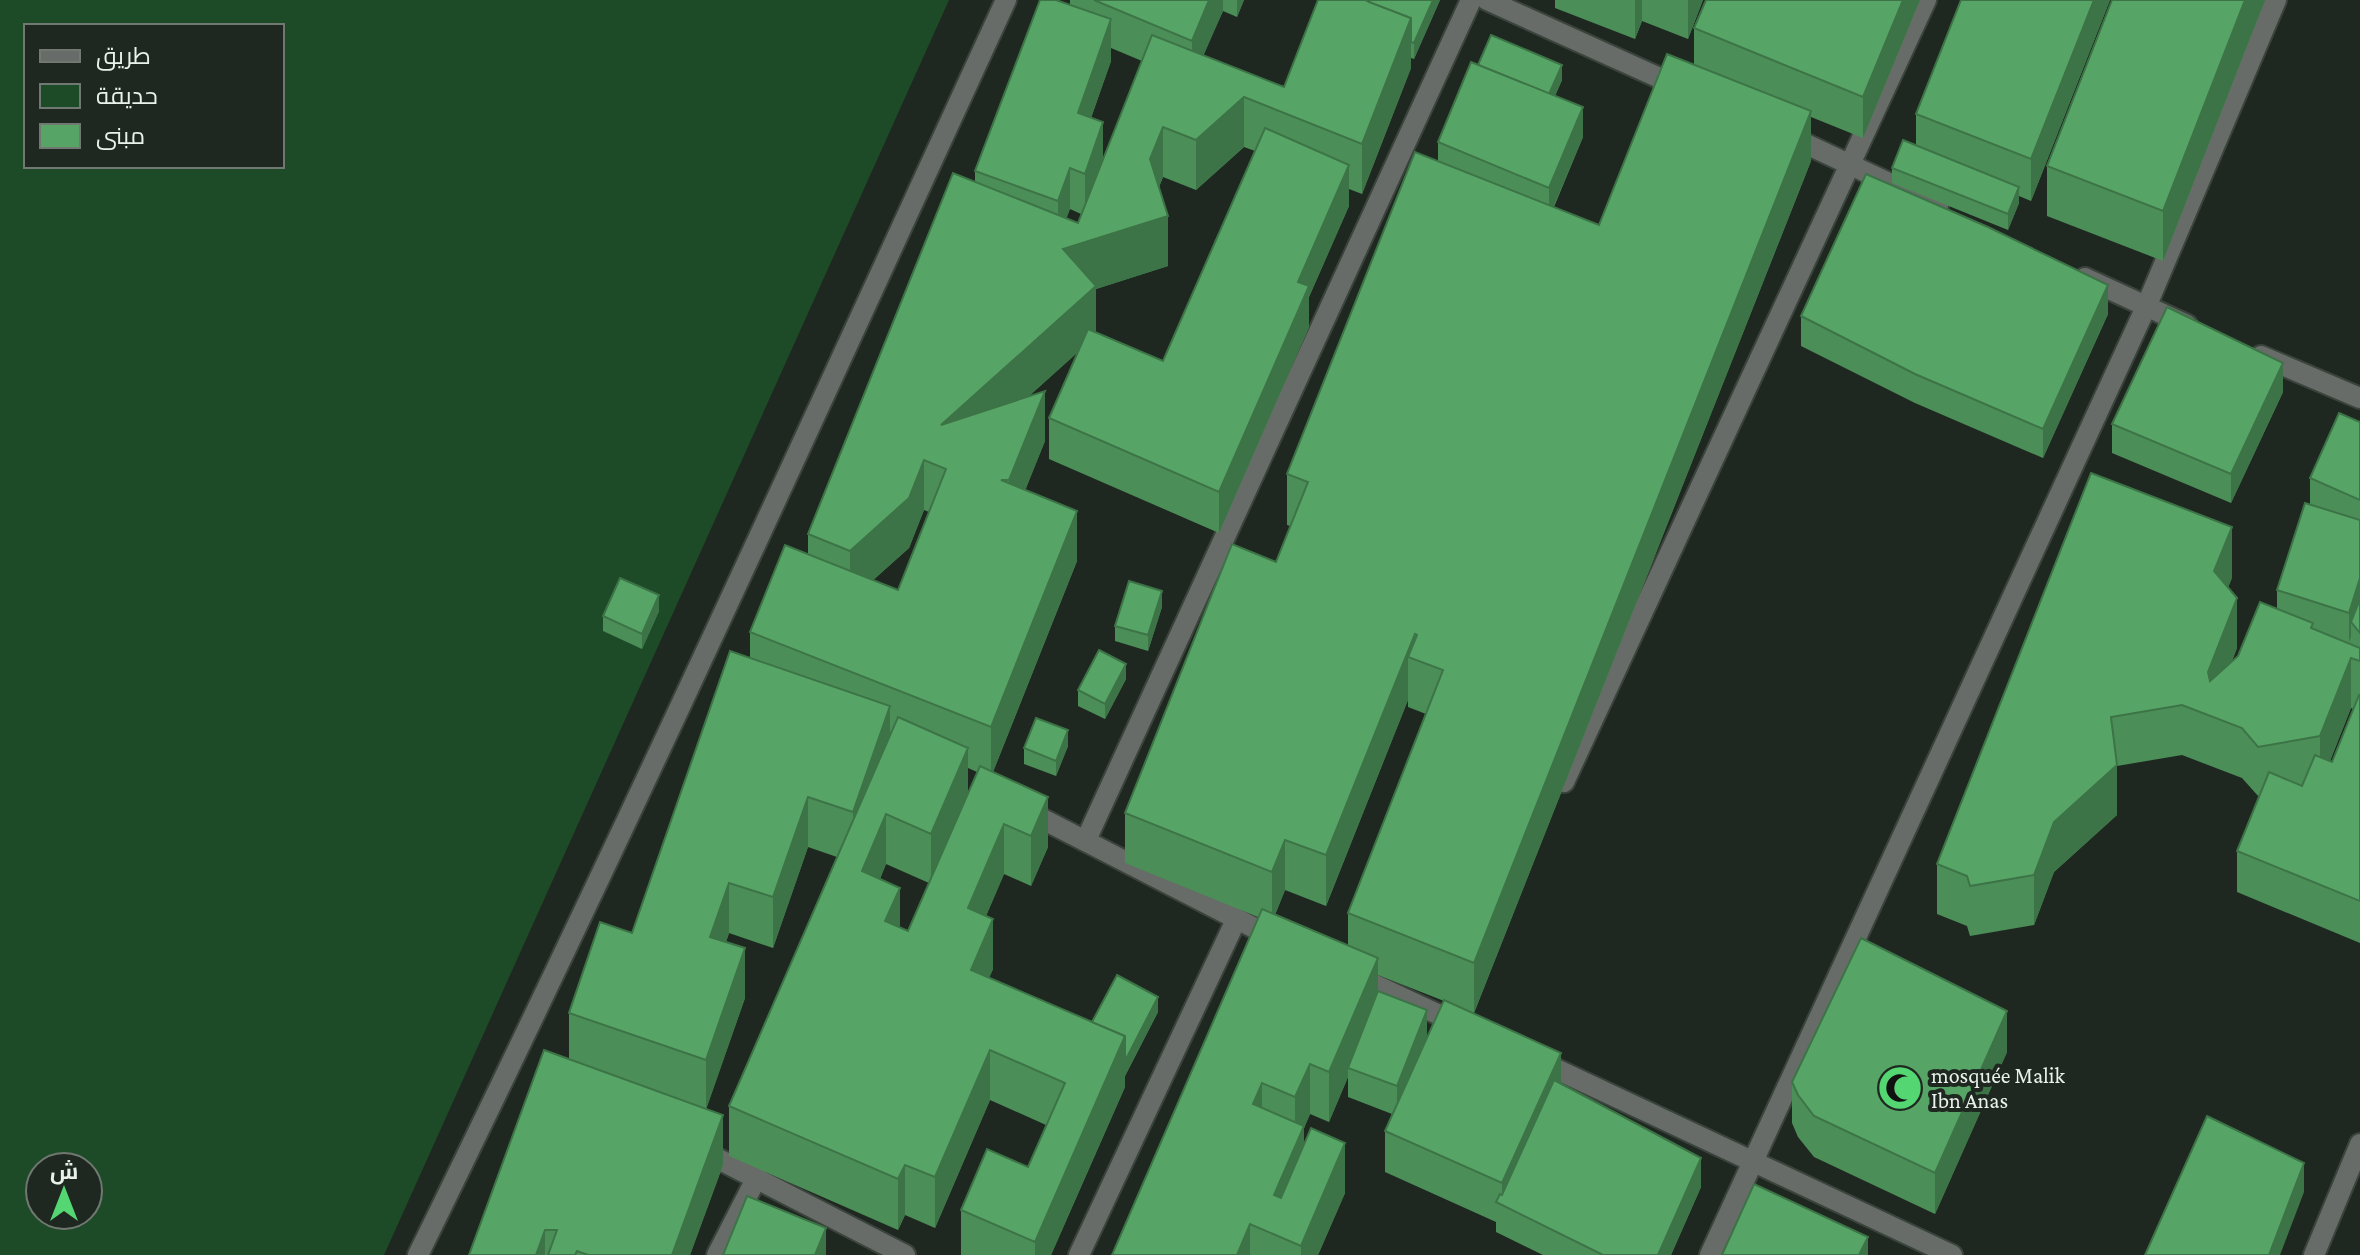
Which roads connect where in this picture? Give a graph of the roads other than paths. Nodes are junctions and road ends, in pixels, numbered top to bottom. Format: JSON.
{"nodes":[{"id":1,"x":1006,"y":0,"type":"edge"},
{"id":2,"x":1471,"y":0,"type":"edge"},
{"id":3,"x":1487,"y":0,"type":"edge"},
{"id":4,"x":1926,"y":0,"type":"edge"},
{"id":5,"x":2276,"y":0,"type":"edge"},
{"id":6,"x":1697,"y":95,"type":"edge"},
{"id":7,"x":1768,"y":126,"type":"edge"},
{"id":8,"x":1852,"y":164,"type":"junction"},
{"id":9,"x":1950,"y":212,"type":"edge"},
{"id":10,"x":2062,"y":266,"type":"edge"},
{"id":11,"x":2146,"y":307,"type":"junction"},
{"id":12,"x":2203,"y":331,"type":"edge"},
{"id":13,"x":2246,"y":350,"type":"edge"},
{"id":14,"x":2360,"y":398,"type":"edge"},
{"id":15,"x":1001,"y":799,"type":"edge"},
{"id":16,"x":1553,"y":807,"type":"edge"},
{"id":17,"x":1086,"y":840,"type":"junction"},
{"id":18,"x":1236,"y":920,"type":"junction"},
{"id":19,"x":1294,"y":947,"type":"edge"},
{"id":20,"x":1337,"y":967,"type":"edge"},
{"id":21,"x":1482,"y":1034,"type":"edge"},
{"id":22,"x":1525,"y":1054,"type":"edge"},
{"id":23,"x":685,"y":1142,"type":"edge"},
{"id":24,"x":2360,"y":1144,"type":"edge"},
{"id":25,"x":1755,"y":1161,"type":"junction"},
{"id":26,"x":757,"y":1177,"type":"junction"},
{"id":27,"x":418,"y":1255,"type":"edge"},
{"id":28,"x":717,"y":1255,"type":"edge"},
{"id":29,"x":905,"y":1255,"type":"edge"},
{"id":30,"x":1079,"y":1255,"type":"edge"},
{"id":31,"x":1710,"y":1255,"type":"edge"},
{"id":32,"x":1952,"y":1255,"type":"edge"},
{"id":33,"x":2314,"y":1255,"type":"edge"}],
"edges":[{"from":1,"to":27,"type":"street"},
{"from":2,"to":17,"type":"street"},
{"from":3,"to":6,"type":"street"},
{"from":4,"to":8,"type":"street"},
{"from":5,"to":11,"type":"street"},
{"from":7,"to":8,"type":"street"},
{"from":8,"to":9,"type":"street"},
{"from":8,"to":16,"type":"street"},
{"from":10,"to":11,"type":"street"},
{"from":11,"to":12,"type":"street"},
{"from":11,"to":25,"type":"street"},
{"from":13,"to":14,"type":"street"},
{"from":15,"to":17,"type":"street"},
{"from":17,"to":18,"type":"street"},
{"from":18,"to":19,"type":"street"},
{"from":18,"to":30,"type":"street"},
{"from":20,"to":21,"type":"street"},
{"from":22,"to":25,"type":"street"},
{"from":23,"to":26,"type":"street"},
{"from":24,"to":33,"type":"street"},
{"from":25,"to":31,"type":"street"},
{"from":25,"to":32,"type":"street"},
{"from":26,"to":28,"type":"street"},
{"from":26,"to":29,"type":"street"}]}
